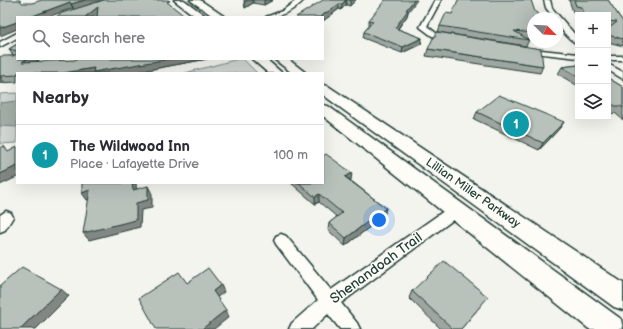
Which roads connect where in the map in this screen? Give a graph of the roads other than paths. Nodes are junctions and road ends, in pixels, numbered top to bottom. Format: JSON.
{"nodes":[{"id":1,"x":178,"y":0,"type":"edge"},
{"id":2,"x":194,"y":0,"type":"edge"},
{"id":3,"x":301,"y":0,"type":"edge"},
{"id":4,"x":438,"y":0,"type":"edge"},
{"id":5,"x":547,"y":0,"type":"edge"},
{"id":6,"x":552,"y":12,"type":"edge"},
{"id":7,"x":202,"y":16,"type":"edge"},
{"id":8,"x":218,"y":16,"type":"edge"},
{"id":9,"x":271,"y":16,"type":"edge"},
{"id":10,"x":563,"y":26,"type":"edge"},
{"id":11,"x":16,"y":36,"type":"edge"},
{"id":12,"x":462,"y":39,"type":"edge"},
{"id":13,"x":575,"y":39,"type":"edge"},
{"id":14,"x":0,"y":45,"type":"edge"},
{"id":15,"x":514,"y":48,"type":"edge"},
{"id":16,"x":575,"y":56,"type":"edge"},
{"id":17,"x":611,"y":58,"type":"edge"},
{"id":18,"x":623,"y":58,"type":"edge"},
{"id":19,"x":259,"y":60,"type":"edge"},
{"id":20,"x":281,"y":60,"type":"edge"},
{"id":21,"x":611,"y":68,"type":"edge"},
{"id":22,"x":275,"y":72,"type":"edge"},
{"id":23,"x":299,"y":72,"type":"edge"},
{"id":24,"x":623,"y":76,"type":"edge"},
{"id":25,"x":324,"y":90,"type":"edge"},
{"id":26,"x":324,"y":110,"type":"edge"},
{"id":27,"x":456,"y":210,"type":"junction"},
{"id":28,"x":281,"y":240,"type":"dead end"},
{"id":29,"x":623,"y":298,"type":"edge"},
{"id":30,"x":330,"y":302,"type":"junction"},
{"id":31,"x":298,"y":329,"type":"edge"},
{"id":32,"x":351,"y":329,"type":"edge"},
{"id":33,"x":611,"y":329,"type":"edge"}],
"edges":[{"from":1,"to":7,"type":"main road"},
{"from":2,"to":8,"type":"main road"},
{"from":3,"to":9,"type":"street"},
{"from":4,"to":12,"type":"street"},
{"from":5,"to":6,"type":"street"},
{"from":10,"to":13,"type":"street"},
{"from":11,"to":14,"type":"street"},
{"from":15,"to":16,"type":"street"},
{"from":17,"to":18,"type":"street"},
{"from":19,"to":22,"type":"main road"},
{"from":20,"to":23,"type":"main road"},
{"from":21,"to":24,"type":"street"},
{"from":25,"to":29,"type":"main road","name":"Lillian Miller Parkway"},
{"from":26,"to":27,"type":"main road","name":"Lillian Miller Parkway"},
{"from":27,"to":30,"type":"street","name":"Shenandoah Trail"},
{"from":27,"to":33,"type":"main road","name":"Lillian Miller Parkway"},
{"from":28,"to":30,"type":"street"},
{"from":30,"to":31,"type":"street","name":"Shenandoah Trail"},
{"from":30,"to":32,"type":"street"}]}
